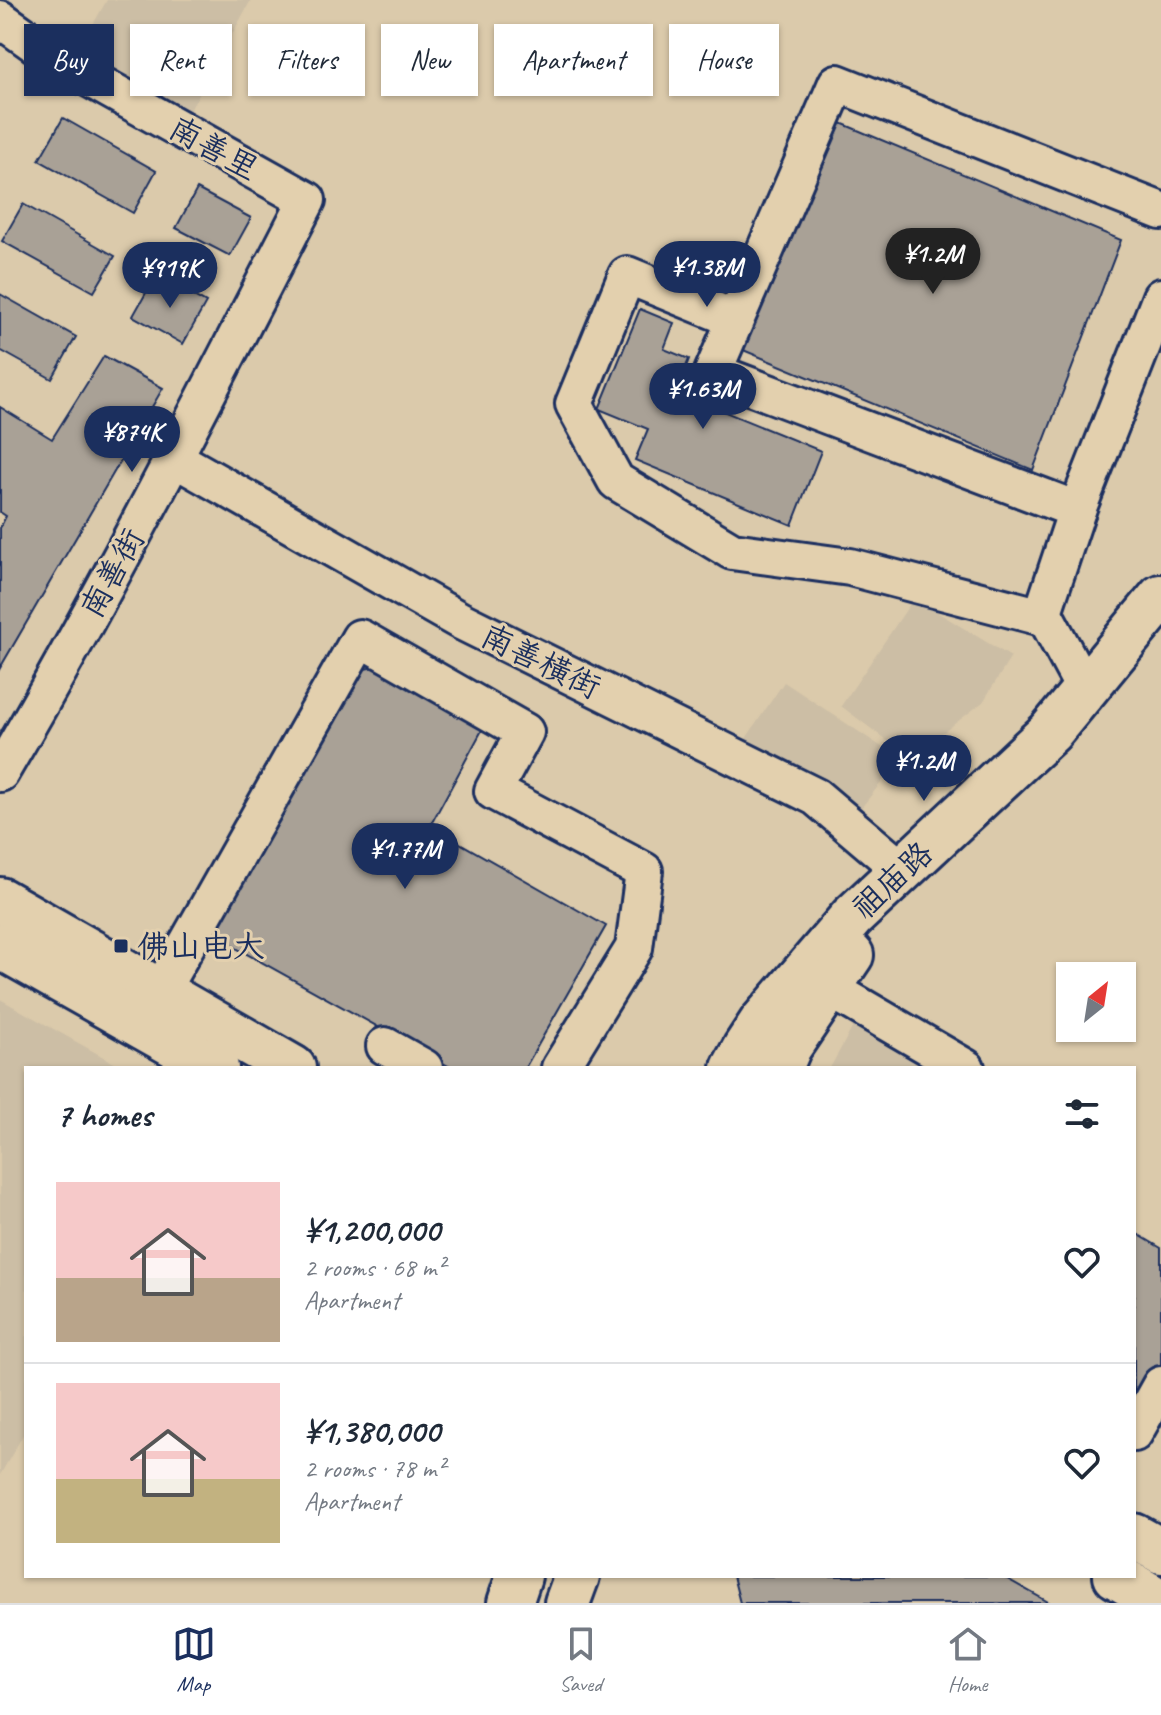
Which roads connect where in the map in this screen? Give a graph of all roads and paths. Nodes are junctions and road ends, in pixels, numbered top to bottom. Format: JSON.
{"nodes":[{"id":1,"x":0,"y":19,"type":"edge"},
{"id":2,"x":307,"y":200,"type":"joint"},
{"id":3,"x":1161,"y":211,"type":"edge"},
{"id":4,"x":1161,"y":297,"type":"edge"},
{"id":5,"x":735,"y":319,"type":"junction"},
{"id":6,"x":174,"y":458,"type":"junction"},
{"id":7,"x":1077,"y":510,"type":"junction"},
{"id":8,"x":1161,"y":597,"type":"edge"},
{"id":9,"x":1046,"y":618,"type":"junction"},
{"id":10,"x":1161,"y":628,"type":"edge"},
{"id":11,"x":1085,"y":690,"type":"junction"},
{"id":12,"x":0,"y":773,"type":"edge"},
{"id":13,"x":902,"y":870,"type":"junction"},
{"id":14,"x":0,"y":900,"type":"edge"},
{"id":15,"x":0,"y":946,"type":"edge"},
{"id":16,"x":829,"y":988,"type":"junction"},
{"id":17,"x":160,"y":992,"type":"junction"},
{"id":18,"x":385,"y":1046,"type":"dead end"},
{"id":19,"x":746,"y":1063,"type":"edge"},
{"id":20,"x":212,"y":1066,"type":"edge"},
{"id":21,"x":290,"y":1066,"type":"edge"},
{"id":22,"x":420,"y":1066,"type":"edge"},
{"id":23,"x":561,"y":1066,"type":"edge"},
{"id":24,"x":963,"y":1066,"type":"edge"},
{"id":25,"x":1161,"y":1385,"type":"edge"},
{"id":26,"x":1136,"y":1429,"type":"edge"},
{"id":27,"x":1136,"y":1537,"type":"edge"},
{"id":28,"x":1161,"y":1551,"type":"edge"},
{"id":29,"x":518,"y":1578,"type":"edge"},
{"id":30,"x":576,"y":1578,"type":"edge"},
{"id":31,"x":1119,"y":1578,"type":"edge"},
{"id":32,"x":1161,"y":1602,"type":"edge"},
{"id":33,"x":510,"y":1603,"type":"edge"},
{"id":34,"x":567,"y":1603,"type":"edge"}],
"edges":[{"from":1,"to":2,"type":"street","name":"南善里"},
{"from":2,"to":6,"type":"street","name":"南善街"},
{"from":3,"to":5,"type":"street"},
{"from":4,"to":7,"type":"street"},
{"from":5,"to":7,"type":"street"},
{"from":5,"to":9,"type":"street"},
{"from":6,"to":12,"type":"street","name":"南善街"},
{"from":6,"to":13,"type":"street","name":"南善横街"},
{"from":7,"to":9,"type":"street"},
{"from":8,"to":11,"type":"main road","name":"祖庙路"},
{"from":9,"to":11,"type":"street"},
{"from":10,"to":16,"type":"main road","name":"祖庙路"},
{"from":11,"to":13,"type":"main road","name":"祖庙路"},
{"from":13,"to":19,"type":"main road","name":"祖庙路"},
{"from":14,"to":17,"type":"main road"},
{"from":15,"to":20,"type":"main road"},
{"from":16,"to":19,"type":"main road","name":"祖庙路"},
{"from":16,"to":24,"type":"street"},
{"from":17,"to":21,"type":"main road"},
{"from":17,"to":23,"type":"street"},
{"from":18,"to":22,"type":"street"},
{"from":25,"to":26,"type":"street"},
{"from":27,"to":28,"type":"main road"},
{"from":29,"to":33,"type":"main road"},
{"from":30,"to":34,"type":"main road"},
{"from":31,"to":32,"type":"main road"}]}
